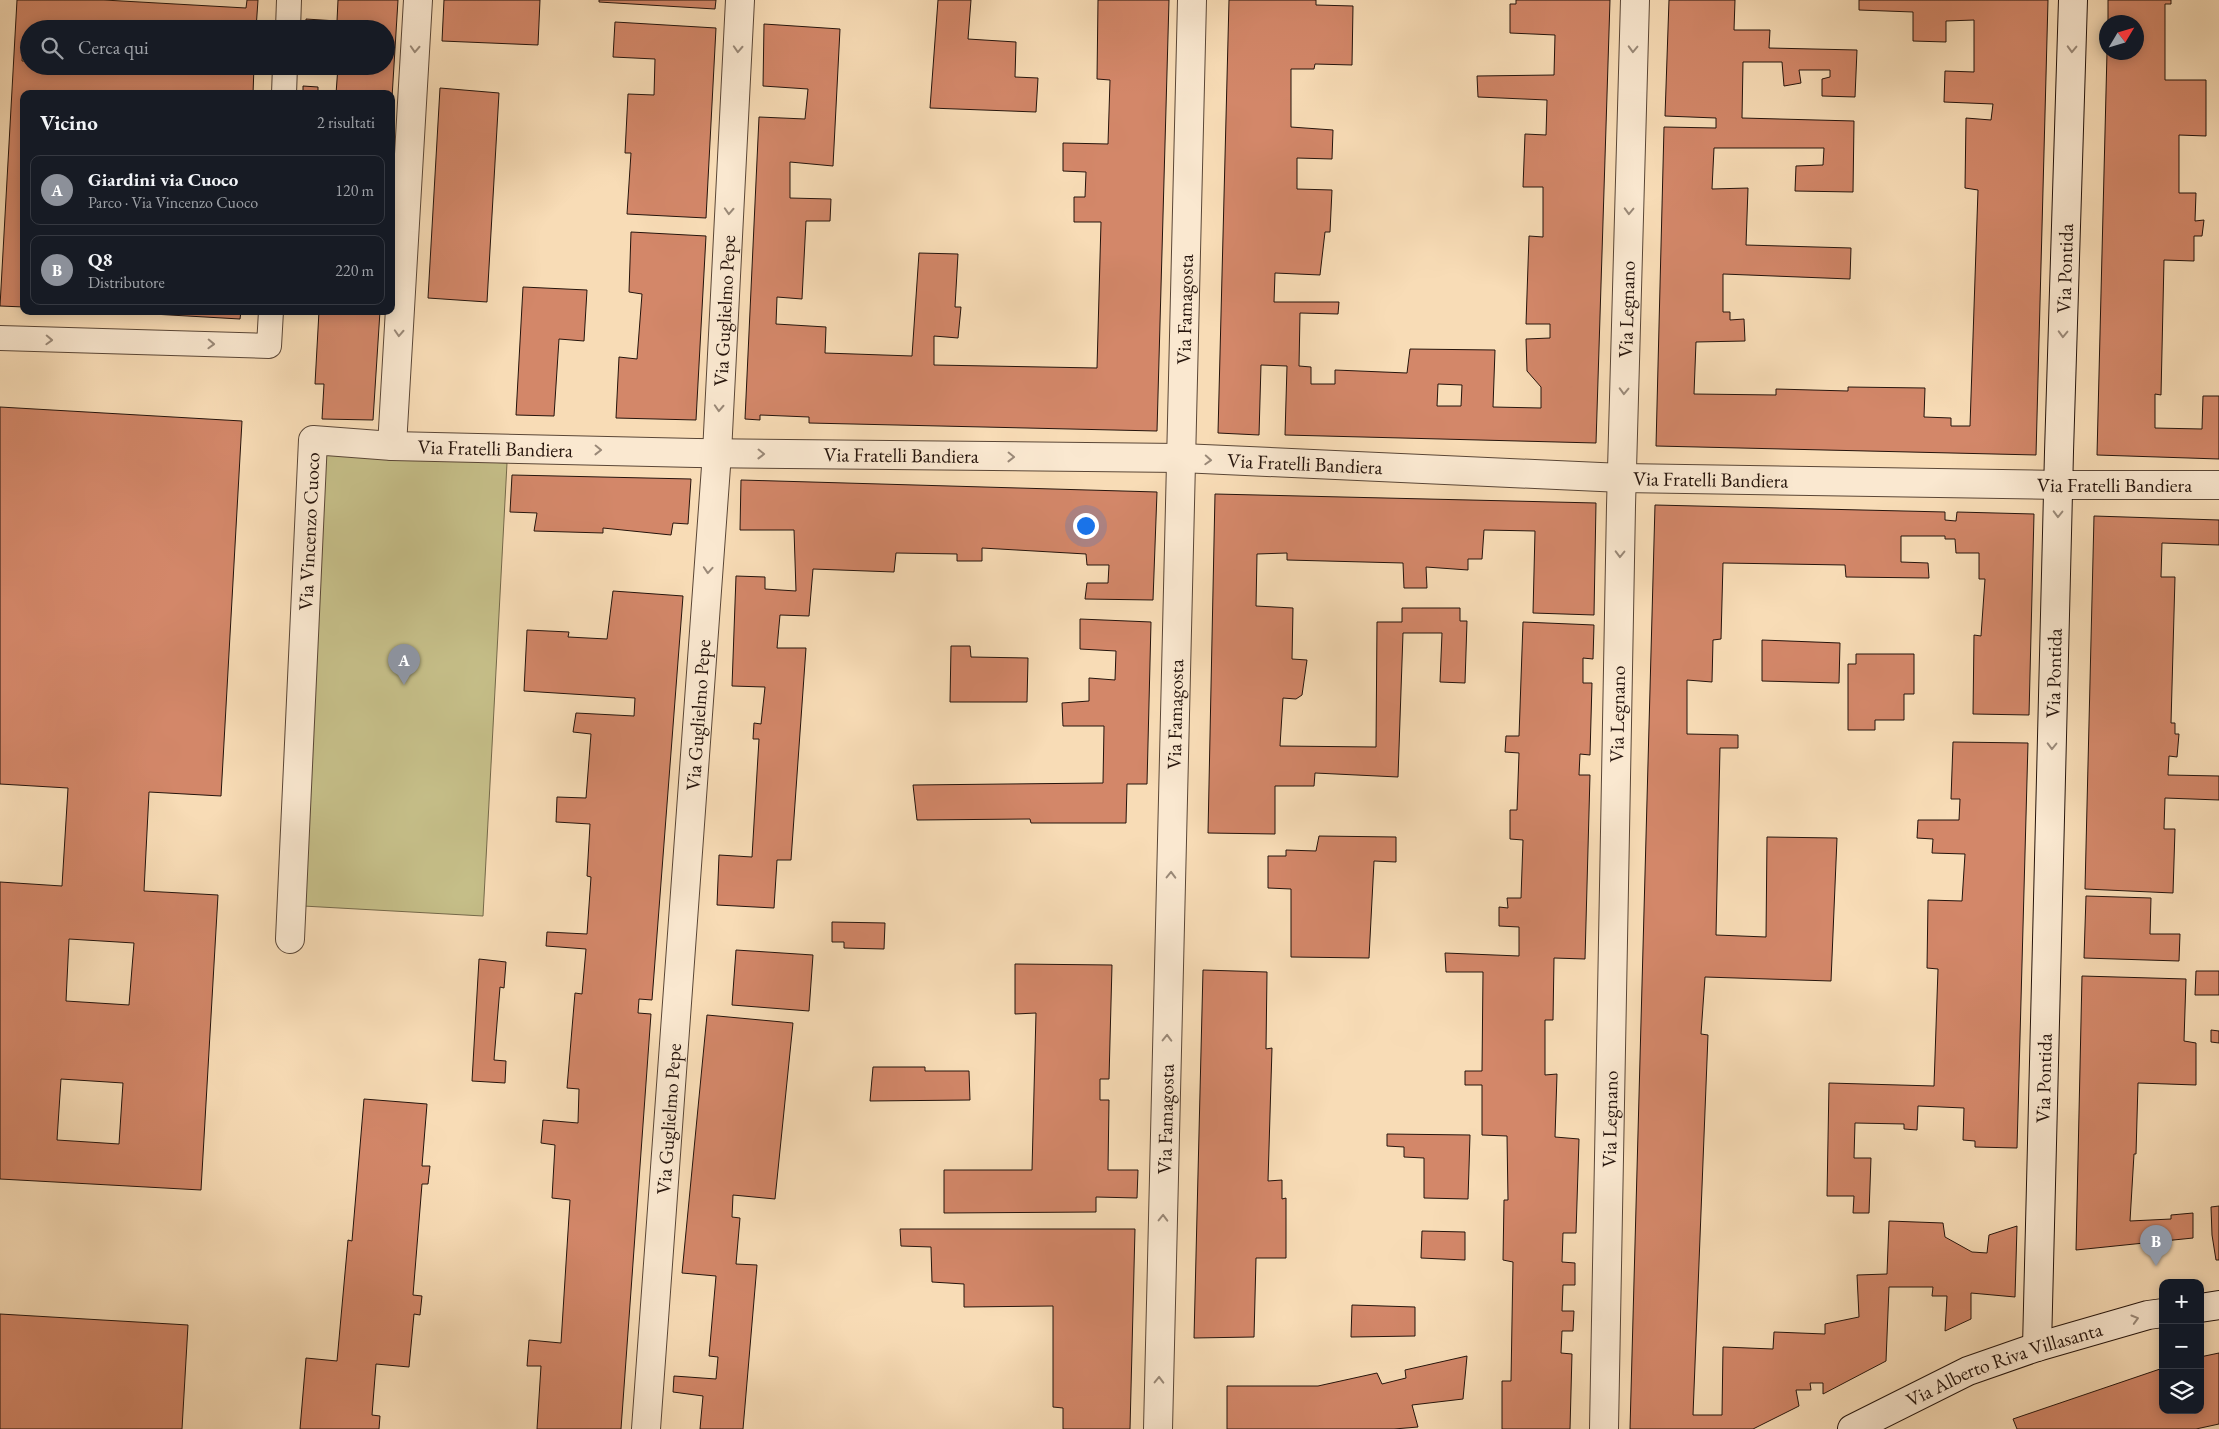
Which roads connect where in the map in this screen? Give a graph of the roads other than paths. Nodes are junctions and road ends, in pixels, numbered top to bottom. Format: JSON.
{"nodes":[{"id":1,"x":289,"y":0,"type":"edge"},
{"id":2,"x":418,"y":0,"type":"edge"},
{"id":3,"x":740,"y":0,"type":"edge"},
{"id":4,"x":1192,"y":0,"type":"edge"},
{"id":5,"x":1635,"y":0,"type":"edge"},
{"id":6,"x":2073,"y":0,"type":"edge"},
{"id":7,"x":288,"y":20,"type":"edge"},
{"id":8,"x":285,"y":75,"type":"edge"},
{"id":9,"x":284,"y":90,"type":"edge"},
{"id":10,"x":271,"y":315,"type":"edge"},
{"id":11,"x":0,"y":338,"type":"edge"},
{"id":12,"x":392,"y":446,"type":"junction"},
{"id":13,"x":717,"y":453,"type":"junction"},
{"id":14,"x":1181,"y":458,"type":"junction"},
{"id":15,"x":1622,"y":478,"type":"junction"},
{"id":16,"x":2059,"y":485,"type":"junction"},
{"id":17,"x":2219,"y":485,"type":"edge"},
{"id":18,"x":290,"y":939,"type":"dead end"},
{"id":19,"x":2219,"y":1305,"type":"edge"},
{"id":20,"x":2204,"y":1307,"type":"edge"},
{"id":21,"x":2159,"y":1314,"type":"edge"},
{"id":22,"x":2037,"y":1347,"type":"junction"},
{"id":23,"x":646,"y":1429,"type":"edge"},
{"id":24,"x":1158,"y":1429,"type":"edge"},
{"id":25,"x":1604,"y":1429,"type":"edge"},
{"id":26,"x":1852,"y":1429,"type":"edge"}],
"edges":[{"from":1,"to":7,"type":"lane"},
{"from":2,"to":12,"type":"street","one_way":true},
{"from":3,"to":13,"type":"street","name":"Via Guglielmo Pepe","one_way":true},
{"from":4,"to":14,"type":"street","name":"Via Famagosta"},
{"from":5,"to":15,"type":"street","name":"Via Legnano","one_way":true},
{"from":6,"to":16,"type":"street","name":"Via Pontida","one_way":true},
{"from":8,"to":9,"type":"lane"},
{"from":11,"to":10,"type":"lane","one_way":true},
{"from":12,"to":13,"type":"street","name":"Via Fratelli Bandiera","one_way":true},
{"from":12,"to":18,"type":"street","name":"Via Vincenzo Cuoco"},
{"from":13,"to":14,"type":"street","name":"Via Fratelli Bandiera","one_way":true},
{"from":13,"to":23,"type":"street","name":"Via Guglielmo Pepe","one_way":true},
{"from":14,"to":15,"type":"street","name":"Via Fratelli Bandiera","one_way":true},
{"from":24,"to":14,"type":"street","name":"Via Famagosta","one_way":true},
{"from":15,"to":16,"type":"street","name":"Via Fratelli Bandiera"},
{"from":15,"to":25,"type":"street","name":"Via Legnano","one_way":true},
{"from":16,"to":17,"type":"street","name":"Via Fratelli Bandiera"},
{"from":16,"to":22,"type":"street","name":"Via Pontida","one_way":true},
{"from":19,"to":20,"type":"street"},
{"from":22,"to":21,"type":"street","name":"Via Alberto Riva Villasanta","one_way":true},
{"from":22,"to":26,"type":"street","name":"Via Alberto Riva Villasanta"}]}
